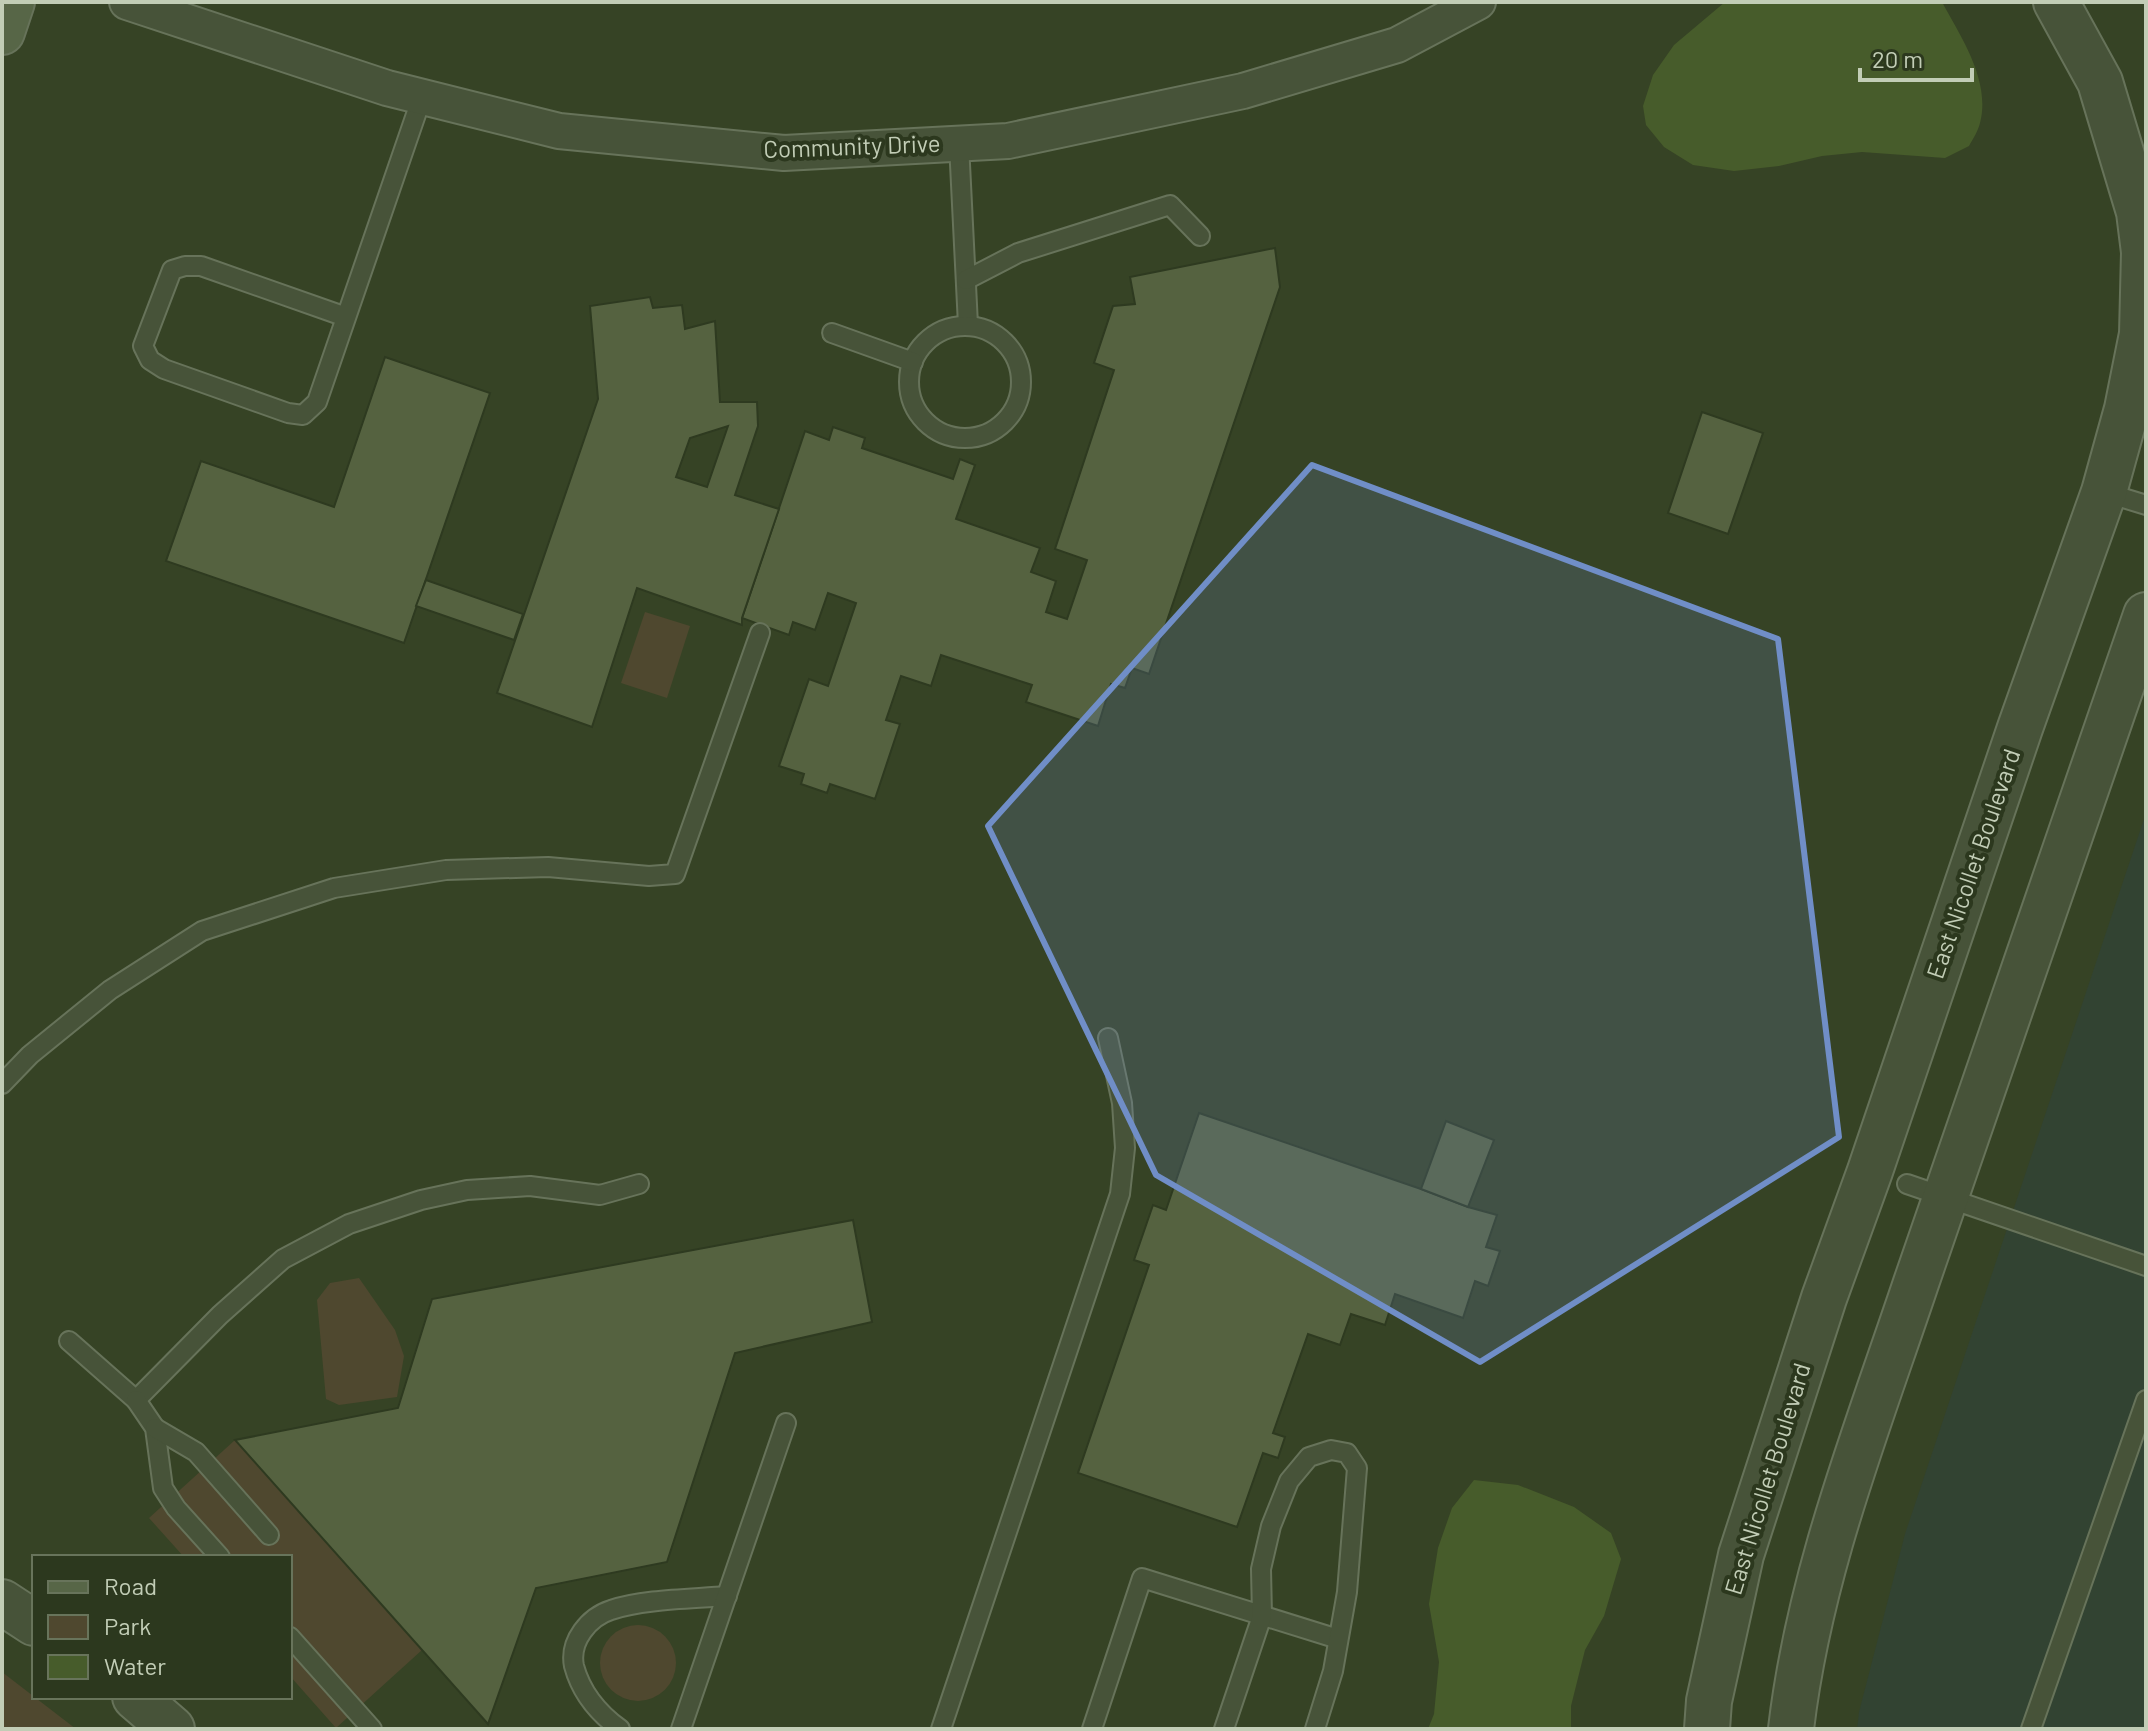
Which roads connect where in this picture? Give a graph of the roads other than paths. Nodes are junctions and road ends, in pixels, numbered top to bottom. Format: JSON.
{"nodes":[{"id":1,"x":12,"y":2,"type":"edge"},
{"id":2,"x":127,"y":2,"type":"edge"},
{"id":3,"x":1478,"y":2,"type":"edge"},
{"id":4,"x":2056,"y":2,"type":"edge"},
{"id":5,"x":2,"y":32,"type":"edge"},
{"id":6,"x":422,"y":97,"type":"junction"},
{"id":7,"x":959,"y":144,"type":"junction"},
{"id":8,"x":2142,"y":212,"type":"edge"},
{"id":9,"x":1200,"y":236,"type":"dead end"},
{"id":10,"x":966,"y":280,"type":"junction"},
{"id":11,"x":346,"y":317,"type":"junction"},
{"id":12,"x":968,"y":325,"type":"junction"},
{"id":13,"x":832,"y":333,"type":"dead end"},
{"id":14,"x":913,"y":362,"type":"junction"},
{"id":15,"x":2104,"y":492,"type":"junction"},
{"id":16,"x":2146,"y":505,"type":"edge"},
{"id":17,"x":2146,"y":615,"type":"edge"},
{"id":18,"x":760,"y":633,"type":"dead end"},
{"id":19,"x":1108,"y":1038,"type":"dead end"},
{"id":20,"x":2,"y":1084,"type":"edge"},
{"id":21,"x":639,"y":1184,"type":"dead end"},
{"id":22,"x":1926,"y":1191,"type":"junction"},
{"id":23,"x":2146,"y":1266,"type":"edge"},
{"id":24,"x":69,"y":1341,"type":"dead end"},
{"id":25,"x":136,"y":1400,"type":"junction"},
{"id":26,"x":2146,"y":1400,"type":"edge"},
{"id":27,"x":786,"y":1423,"type":"dead end"},
{"id":28,"x":155,"y":1428,"type":"junction"},
{"id":29,"x":269,"y":1535,"type":"dead end"},
{"id":30,"x":218,"y":1555,"type":"edge"},
{"id":31,"x":727,"y":1596,"type":"junction"},
{"id":32,"x":2,"y":1602,"type":"edge"},
{"id":33,"x":1262,"y":1616,"type":"junction"},
{"id":34,"x":32,"y":1622,"type":"edge"},
{"id":35,"x":292,"y":1639,"type":"edge"},
{"id":36,"x":1338,"y":1639,"type":"junction"},
{"id":37,"x":137,"y":1699,"type":"edge"},
{"id":38,"x":172,"y":1729,"type":"edge"},
{"id":39,"x":372,"y":1729,"type":"edge"},
{"id":40,"x":620,"y":1729,"type":"edge"},
{"id":41,"x":681,"y":1729,"type":"edge"},
{"id":42,"x":941,"y":1729,"type":"edge"},
{"id":43,"x":1092,"y":1729,"type":"edge"},
{"id":44,"x":1224,"y":1729,"type":"edge"},
{"id":45,"x":1315,"y":1729,"type":"edge"},
{"id":46,"x":1707,"y":1729,"type":"edge"},
{"id":47,"x":1791,"y":1729,"type":"edge"},
{"id":48,"x":2031,"y":1729,"type":"edge"}],
"edges":[{"from":1,"to":5,"type":"main road"},
{"from":2,"to":6,"type":"street","name":"Community Drive"},
{"from":3,"to":7,"type":"street","name":"Community Drive"},
{"from":4,"to":8,"type":"street","name":"East Nicollet Boulevard"},
{"from":6,"to":7,"type":"street","name":"Community Drive"},
{"from":6,"to":11,"type":"lane"},
{"from":7,"to":10,"type":"lane"},
{"from":8,"to":15,"type":"street","name":"East Nicollet Boulevard"},
{"from":9,"to":10,"type":"lane"},
{"from":10,"to":12,"type":"lane"},
{"from":11,"to":11,"type":"lane"},
{"from":12,"to":14,"type":"lane"},
{"from":12,"to":14,"type":"lane"},
{"from":13,"to":14,"type":"lane"},
{"from":15,"to":16,"type":"lane"},
{"from":15,"to":46,"type":"street","name":"East Nicollet Boulevard"},
{"from":17,"to":22,"type":"street"},
{"from":18,"to":20,"type":"lane"},
{"from":19,"to":42,"type":"lane"},
{"from":21,"to":25,"type":"lane"},
{"from":22,"to":23,"type":"lane"},
{"from":22,"to":47,"type":"street"},
{"from":24,"to":25,"type":"lane"},
{"from":25,"to":28,"type":"lane"},
{"from":26,"to":48,"type":"lane"},
{"from":27,"to":31,"type":"lane"},
{"from":28,"to":29,"type":"lane"},
{"from":28,"to":30,"type":"lane"},
{"from":31,"to":40,"type":"lane"},
{"from":31,"to":41,"type":"lane"},
{"from":32,"to":34,"type":"street"},
{"from":33,"to":36,"type":"lane"},
{"from":33,"to":36,"type":"lane"},
{"from":33,"to":43,"type":"lane"},
{"from":33,"to":44,"type":"lane"},
{"from":35,"to":39,"type":"lane"},
{"from":36,"to":45,"type":"lane"},
{"from":37,"to":38,"type":"street"}]}
